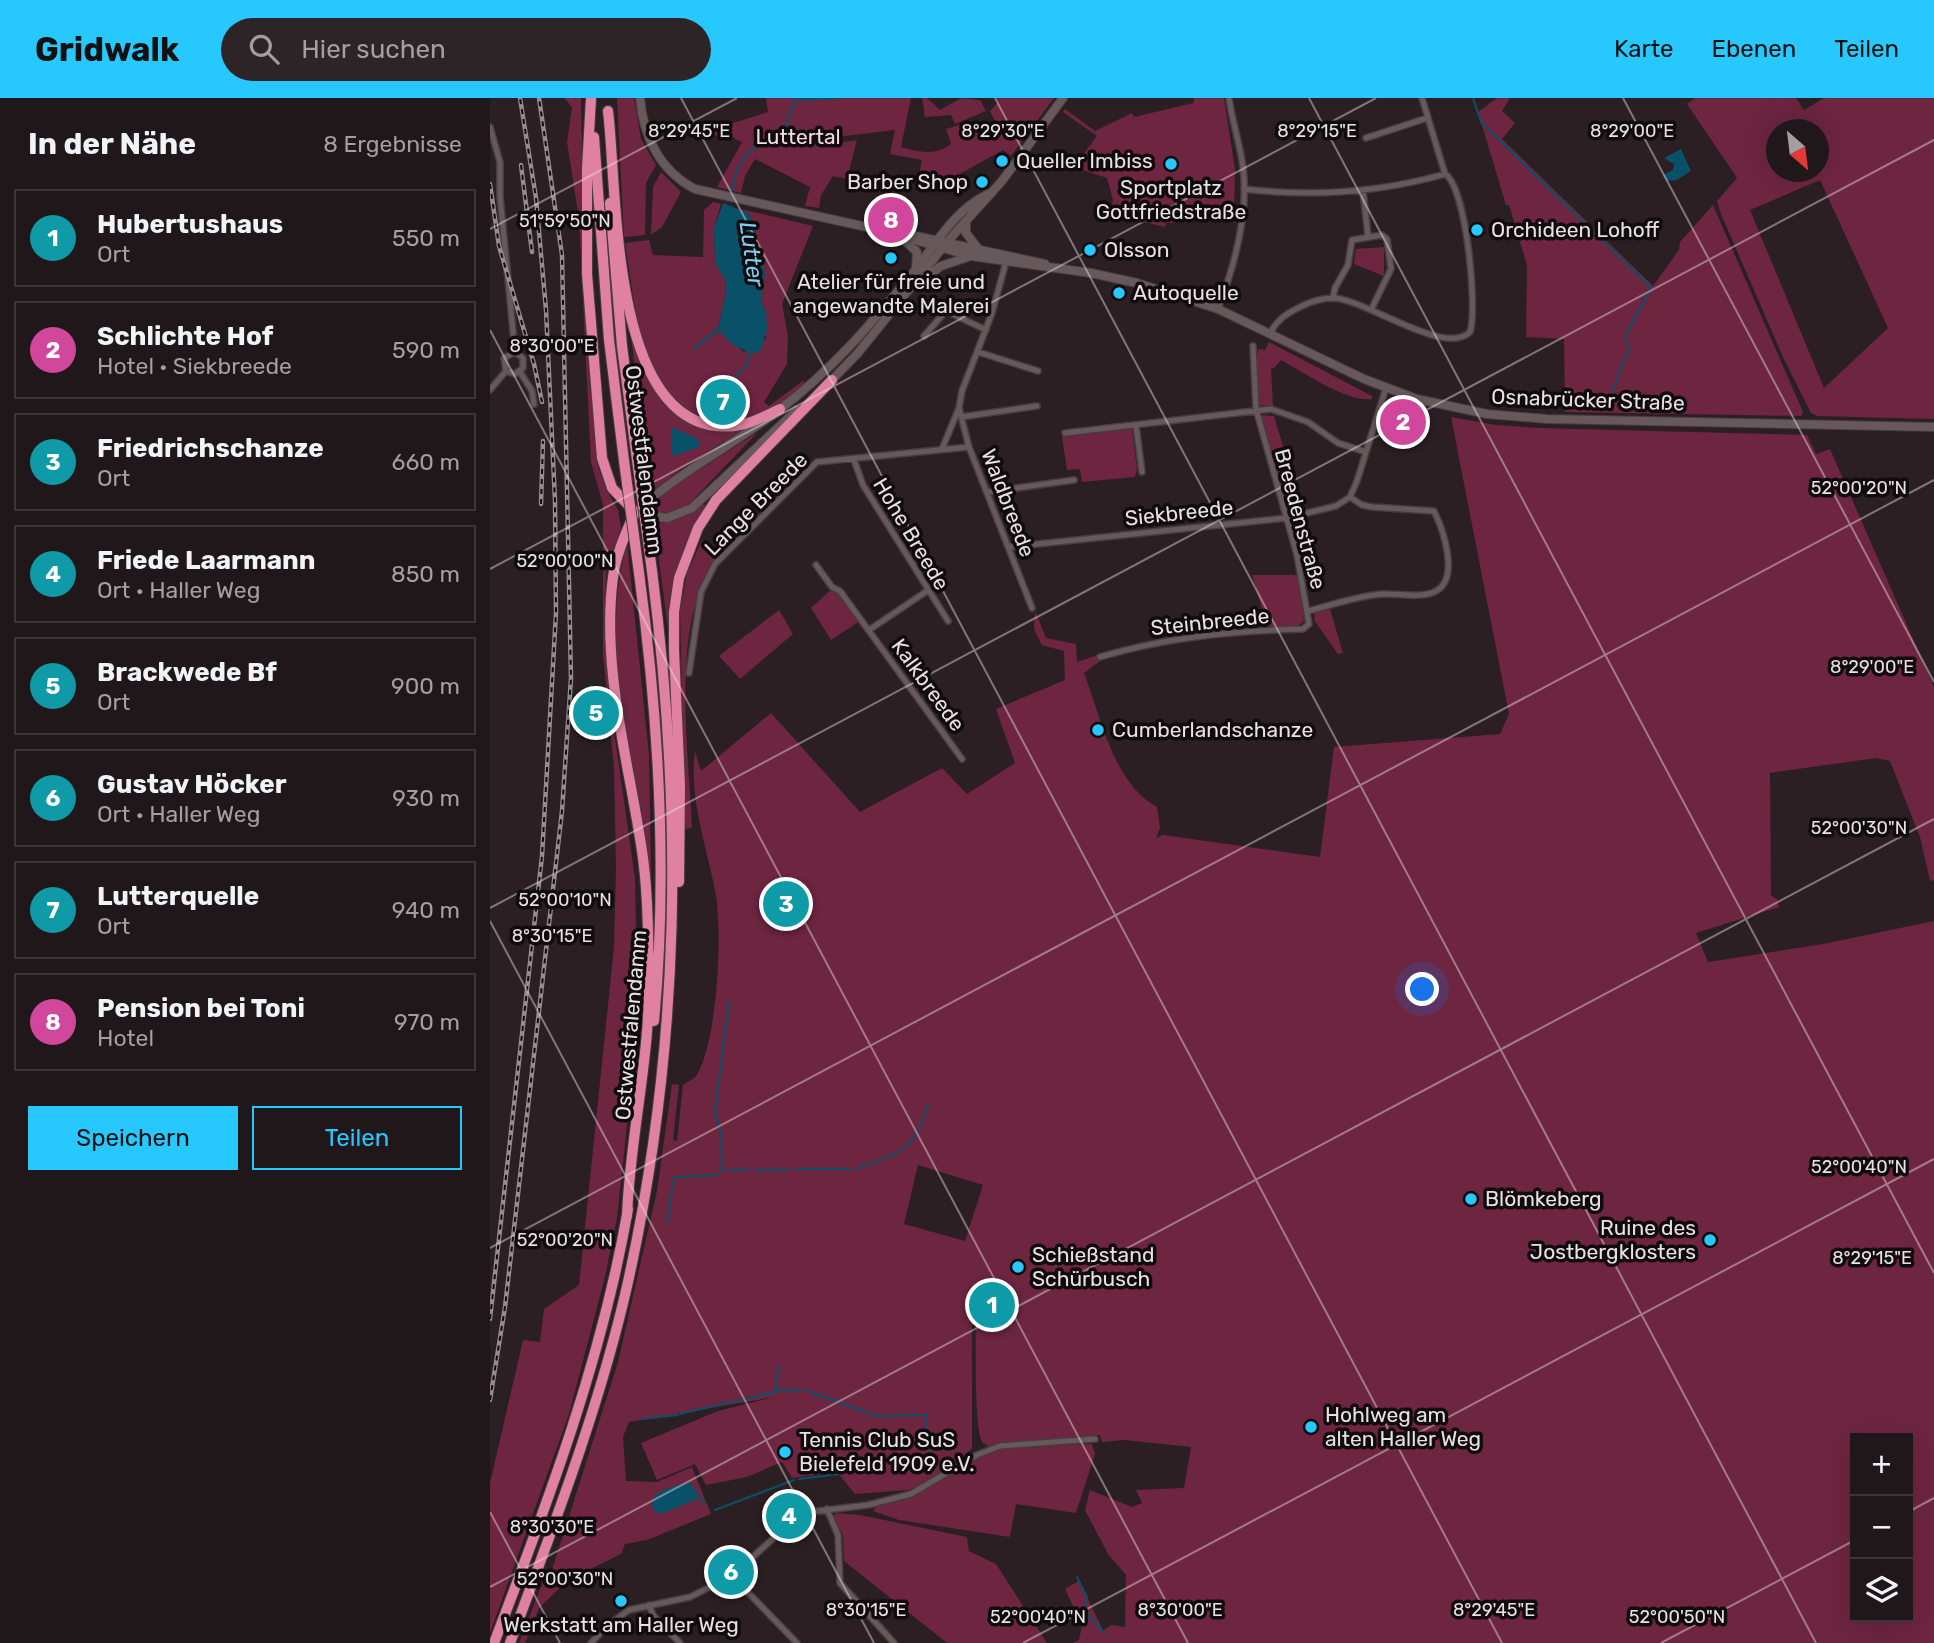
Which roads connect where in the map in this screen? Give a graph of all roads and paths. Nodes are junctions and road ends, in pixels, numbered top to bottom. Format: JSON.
{"nodes":[{"id":1,"x":591,"y":98,"type":"edge"},
{"id":2,"x":608,"y":98,"type":"edge"},
{"id":3,"x":640,"y":98,"type":"edge"},
{"id":4,"x":1063,"y":98,"type":"edge"},
{"id":5,"x":1229,"y":98,"type":"edge"},
{"id":6,"x":1422,"y":98,"type":"edge"},
{"id":7,"x":608,"y":111,"type":"junction"},
{"id":8,"x":1427,"y":118,"type":"junction"},
{"id":9,"x":490,"y":127,"type":"edge"},
{"id":10,"x":1366,"y":138,"type":"dead end"},
{"id":11,"x":1445,"y":174,"type":"junction"},
{"id":12,"x":1244,"y":190,"type":"junction"},
{"id":13,"x":1363,"y":191,"type":"junction"},
{"id":14,"x":991,"y":192,"type":"junction"},
{"id":15,"x":967,"y":219,"type":"junction"},
{"id":16,"x":880,"y":230,"type":"junction"},
{"id":17,"x":1368,"y":236,"type":"junction"},
{"id":18,"x":902,"y":238,"type":"junction"},
{"id":19,"x":940,"y":243,"type":"junction"},
{"id":20,"x":979,"y":248,"type":"junction"},
{"id":21,"x":971,"y":256,"type":"junction"},
{"id":22,"x":1006,"y":262,"type":"junction"},
{"id":23,"x":1058,"y":268,"type":"junction"},
{"id":24,"x":914,"y":272,"type":"junction"},
{"id":25,"x":909,"y":290,"type":"junction"},
{"id":26,"x":1333,"y":298,"type":"junction"},
{"id":27,"x":1218,"y":309,"type":"junction"},
{"id":28,"x":1371,"y":310,"type":"junction"},
{"id":29,"x":986,"y":330,"type":"junction"},
{"id":30,"x":1271,"y":332,"type":"junction"},
{"id":31,"x":924,"y":336,"type":"dead end"},
{"id":32,"x":1253,"y":346,"type":"dead end"},
{"id":33,"x":515,"y":352,"type":"junction"},
{"id":34,"x":978,"y":352,"type":"junction"},
{"id":35,"x":506,"y":371,"type":"junction"},
{"id":36,"x":1038,"y":371,"type":"dead end"},
{"id":37,"x":520,"y":372,"type":"junction"},
{"id":38,"x":832,"y":380,"type":"junction"},
{"id":39,"x":1386,"y":388,"type":"junction"},
{"id":40,"x":490,"y":390,"type":"edge"},
{"id":41,"x":534,"y":404,"type":"dead end"},
{"id":42,"x":1037,"y":406,"type":"dead end"},
{"id":43,"x":959,"y":408,"type":"junction"},
{"id":44,"x":780,"y":409,"type":"junction"},
{"id":45,"x":1256,"y":409,"type":"junction"},
{"id":46,"x":961,"y":418,"type":"junction"},
{"id":47,"x":1136,"y":425,"type":"junction"},
{"id":48,"x":1934,"y":427,"type":"edge"},
{"id":49,"x":1065,"y":433,"type":"dead end"},
{"id":50,"x":969,"y":447,"type":"junction"},
{"id":51,"x":942,"y":449,"type":"junction"},
{"id":52,"x":1366,"y":452,"type":"junction"},
{"id":53,"x":854,"y":460,"type":"junction"},
{"id":54,"x":1142,"y":472,"type":"dead end"},
{"id":55,"x":1074,"y":480,"type":"dead end"},
{"id":56,"x":988,"y":492,"type":"junction"},
{"id":57,"x":1350,"y":497,"type":"junction"},
{"id":58,"x":635,"y":512,"type":"junction"},
{"id":59,"x":1286,"y":518,"type":"junction"},
{"id":60,"x":1009,"y":547,"type":"junction"},
{"id":61,"x":816,"y":565,"type":"dead end"},
{"id":62,"x":927,"y":591,"type":"junction"},
{"id":63,"x":1032,"y":608,"type":"dead end"},
{"id":64,"x":1308,"y":611,"type":"junction"},
{"id":65,"x":948,"y":621,"type":"dead end"},
{"id":66,"x":869,"y":630,"type":"junction"},
{"id":67,"x":1100,"y":657,"type":"dead end"},
{"id":68,"x":689,"y":673,"type":"dead end"},
{"id":69,"x":962,"y":759,"type":"dead end"},
{"id":70,"x":673,"y":938,"type":"junction"},
{"id":71,"x":627,"y":1216,"type":"junction"},
{"id":72,"x":1095,"y":1440,"type":"dead end"},
{"id":73,"x":827,"y":1509,"type":"junction"},
{"id":74,"x":732,"y":1576,"type":"junction"},
{"id":75,"x":649,"y":1605,"type":"junction"},
{"id":76,"x":494,"y":1643,"type":"edge"},
{"id":77,"x":510,"y":1643,"type":"edge"},
{"id":78,"x":591,"y":1643,"type":"edge"},
{"id":79,"x":680,"y":1643,"type":"edge"},
{"id":80,"x":797,"y":1643,"type":"edge"},
{"id":81,"x":894,"y":1643,"type":"edge"}],
"edges":[{"from":1,"to":58,"type":"highway"},
{"from":1,"to":71,"type":"highway","name":"Ostwestfalendamm","bridge":true},
{"from":2,"to":7,"type":"highway","name":"Ostwestfalendamm"},
{"from":3,"to":16,"type":"main road","name":"Osnabrücker Straße"},
{"from":4,"to":14,"type":"main road"},
{"from":5,"to":12,"type":"street"},
{"from":6,"to":8,"type":"street"},
{"from":7,"to":44,"type":"highway"},
{"from":7,"to":70,"type":"highway","name":"Ostwestfalendamm","bridge":true},
{"from":8,"to":10,"type":"street"},
{"from":8,"to":11,"type":"street"},
{"from":9,"to":33,"type":"street"},
{"from":11,"to":13,"type":"street"},
{"from":11,"to":28,"type":"street"},
{"from":12,"to":13,"type":"street"},
{"from":12,"to":27,"type":"street"},
{"from":13,"to":17,"type":"street"},
{"from":14,"to":15,"type":"main road"},
{"from":14,"to":19,"type":"main road"},
{"from":15,"to":19,"type":"main road"},
{"from":15,"to":20,"type":"main road"},
{"from":16,"to":18,"type":"main road","name":"Osnabrücker Straße"},
{"from":16,"to":19,"type":"main road","name":"Osnabrücker Straße"},
{"from":17,"to":26,"type":"street"},
{"from":17,"to":28,"type":"street"},
{"from":18,"to":19,"type":"main road","name":"Osnabrücker Straße"},
{"from":18,"to":24,"type":"main road"},
{"from":19,"to":20,"type":"main road","name":"Osnabrücker Straße"},
{"from":19,"to":21,"type":"main road","name":"Osnabrücker Straße"},
{"from":19,"to":24,"type":"main road"},
{"from":19,"to":25,"type":"main road"},
{"from":20,"to":23,"type":"main road","name":"Osnabrücker Straße"},
{"from":21,"to":22,"type":"main road","name":"Osnabrücker Straße"},
{"from":21,"to":25,"type":"main road"},
{"from":22,"to":23,"type":"main road","name":"Osnabrücker Straße"},
{"from":22,"to":29,"type":"street","name":"Waldbreede"},
{"from":23,"to":27,"type":"main road","name":"Osnabrücker Straße"},
{"from":24,"to":44,"type":"main road"},
{"from":25,"to":38,"type":"main road"},
{"from":26,"to":28,"type":"street"},
{"from":26,"to":30,"type":"street"},
{"from":27,"to":30,"type":"main road","name":"Osnabrücker Straße"},
{"from":29,"to":31,"type":"street"},
{"from":29,"to":34,"type":"street","name":"Waldbreede"},
{"from":30,"to":39,"type":"main road","name":"Osnabrücker Straße"},
{"from":32,"to":45,"type":"street","name":"Breedenstraße"},
{"from":33,"to":35,"type":"street"},
{"from":33,"to":37,"type":"street"},
{"from":34,"to":36,"type":"street"},
{"from":34,"to":43,"type":"street","name":"Waldbreede"},
{"from":35,"to":37,"type":"street"},
{"from":35,"to":40,"type":"street"},
{"from":37,"to":41,"type":"street"},
{"from":38,"to":58,"type":"main road"},
{"from":38,"to":70,"type":"highway"},
{"from":39,"to":48,"type":"main road","name":"Osnabrücker Straße"},
{"from":39,"to":52,"type":"street"},
{"from":42,"to":46,"type":"street"},
{"from":43,"to":46,"type":"street","name":"Waldbreede"},
{"from":43,"to":51,"type":"street","name":"Waldbreede"},
{"from":44,"to":58,"type":"main road"},
{"from":45,"to":47,"type":"street"},
{"from":45,"to":52,"type":"street"},
{"from":45,"to":59,"type":"street","name":"Breedenstraße"},
{"from":46,"to":50,"type":"street","name":"Waldbreede"},
{"from":47,"to":49,"type":"street"},
{"from":47,"to":54,"type":"street"},
{"from":50,"to":51,"type":"street","name":"Lange Breede"},
{"from":50,"to":56,"type":"street","name":"Waldbreede"},
{"from":51,"to":53,"type":"street","name":"Lange Breede"},
{"from":52,"to":57,"type":"street"},
{"from":53,"to":62,"type":"street","name":"Hohe Breede"},
{"from":53,"to":68,"type":"street","name":"Lange Breede"},
{"from":55,"to":56,"type":"street"},
{"from":56,"to":60,"type":"street","name":"Waldbreede"},
{"from":57,"to":59,"type":"street","name":"Siekbreede"},
{"from":57,"to":64,"type":"street","name":"Breedenstraße"},
{"from":58,"to":71,"type":"highway"},
{"from":59,"to":60,"type":"street","name":"Siekbreede"},
{"from":59,"to":64,"type":"street","name":"Breedenstraße"},
{"from":60,"to":63,"type":"street","name":"Waldbreede"},
{"from":61,"to":66,"type":"street","name":"Kalkbreede"},
{"from":62,"to":65,"type":"street","name":"Hohe Breede"},
{"from":62,"to":66,"type":"street","name":"Kalkbreede"},
{"from":64,"to":67,"type":"street","name":"Steinbreede"},
{"from":66,"to":69,"type":"street","name":"Kalkbreede"},
{"from":70,"to":77,"type":"highway","name":"Ostwestfalendamm"},
{"from":71,"to":76,"type":"highway","name":"Ostwestfalendamm"},
{"from":72,"to":73,"type":"street"},
{"from":73,"to":74,"type":"street"},
{"from":73,"to":81,"type":"street"},
{"from":74,"to":75,"type":"street"},
{"from":74,"to":80,"type":"street"},
{"from":75,"to":78,"type":"street"},
{"from":75,"to":79,"type":"street"}]}
